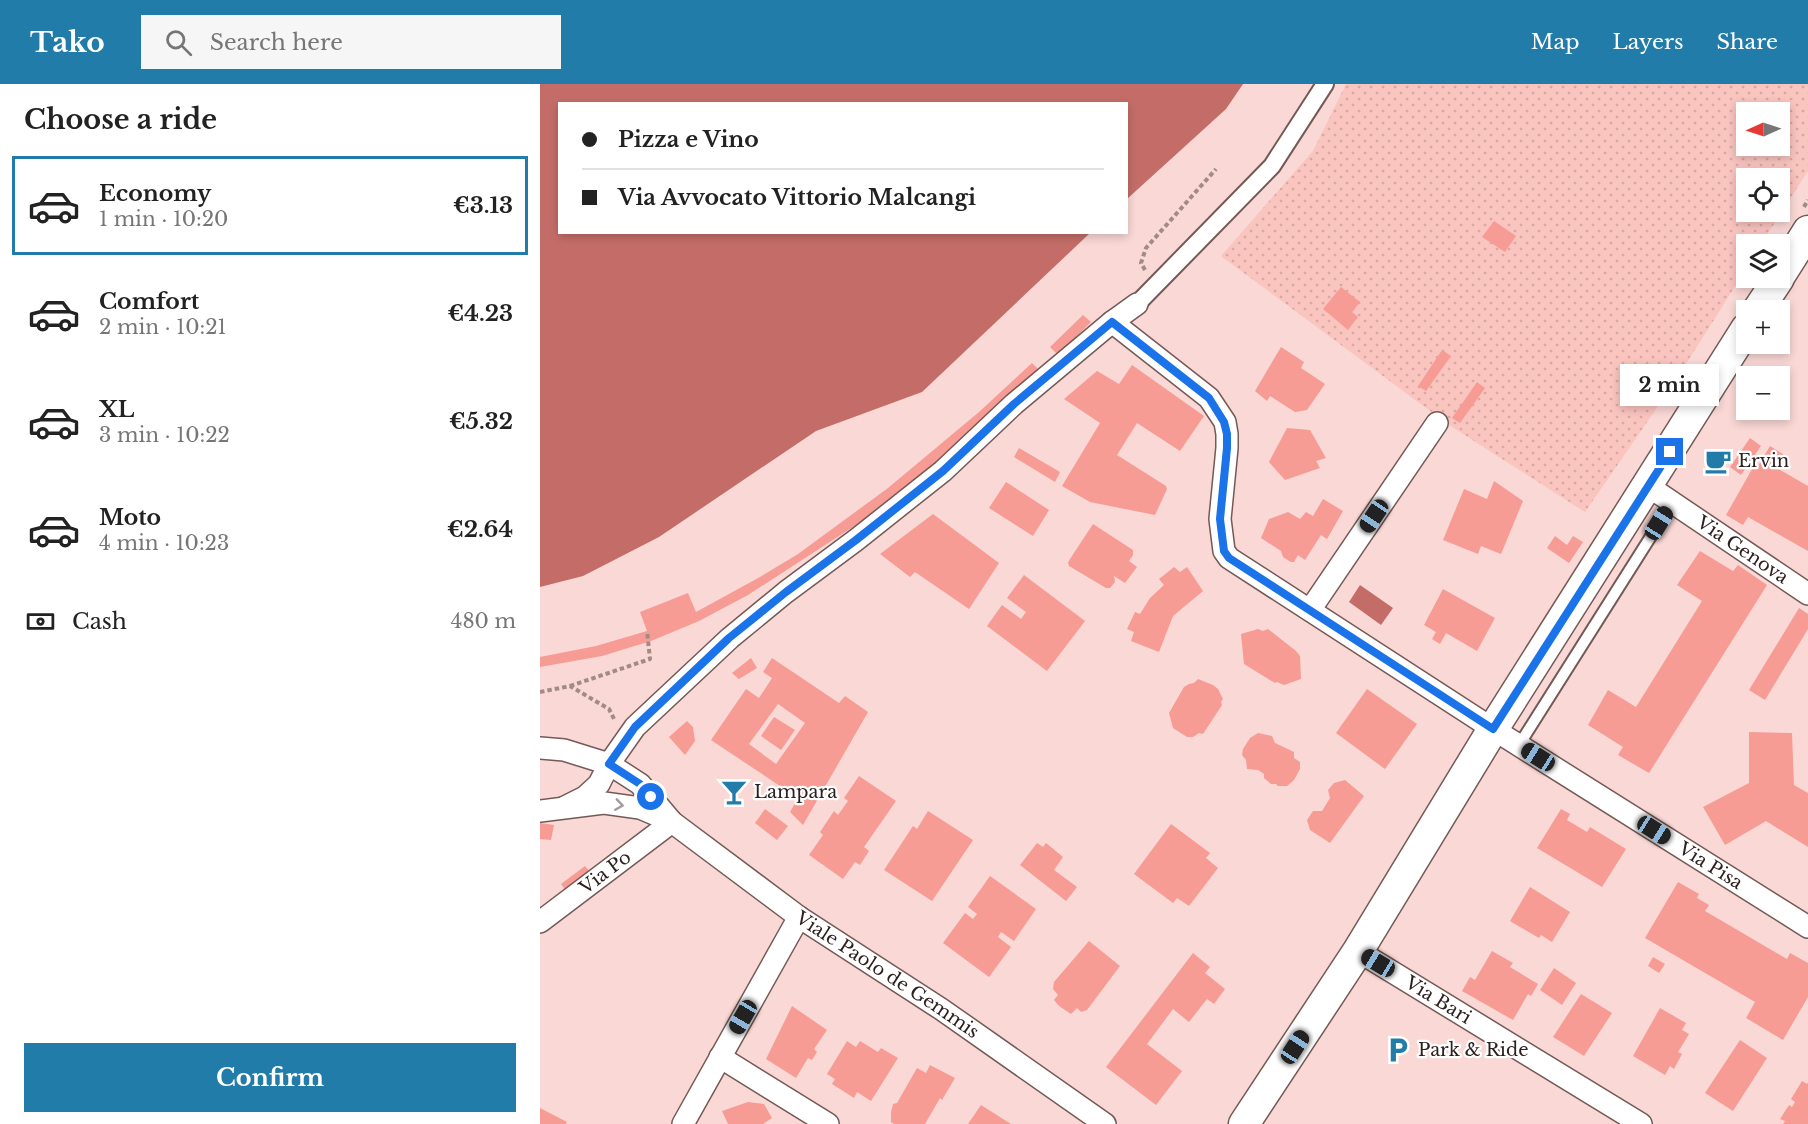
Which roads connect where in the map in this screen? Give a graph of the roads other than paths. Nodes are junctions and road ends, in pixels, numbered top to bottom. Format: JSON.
{"nodes":[{"id":1,"x":1325,"y":84,"type":"edge"},
{"id":2,"x":1808,"y":231,"type":"edge"},
{"id":3,"x":1790,"y":260,"type":"edge"},
{"id":4,"x":1137,"y":304,"type":"joint"},
{"id":5,"x":1112,"y":322,"type":"junction"},
{"id":6,"x":1736,"y":345,"type":"edge"},
{"id":7,"x":1437,"y":423,"type":"dead end"},
{"id":8,"x":1648,"y":486,"type":"junction"},
{"id":9,"x":1672,"y":503,"type":"junction"},
{"id":10,"x":1808,"y":594,"type":"edge"},
{"id":11,"x":1310,"y":610,"type":"junction"},
{"id":12,"x":1499,"y":721,"type":"junction"},
{"id":13,"x":1519,"y":745,"type":"junction"},
{"id":14,"x":540,"y":748,"type":"edge"},
{"id":15,"x":609,"y":764,"type":"junction"},
{"id":16,"x":565,"y":807,"type":"junction"},
{"id":17,"x":540,"y":811,"type":"edge"},
{"id":18,"x":672,"y":822,"type":"junction"},
{"id":19,"x":799,"y":917,"type":"junction"},
{"id":20,"x":540,"y":922,"type":"edge"},
{"id":21,"x":1808,"y":927,"type":"edge"},
{"id":22,"x":1358,"y":951,"type":"junction"},
{"id":23,"x":720,"y":1057,"type":"junction"},
{"id":24,"x":683,"y":1124,"type":"edge"},
{"id":25,"x":828,"y":1124,"type":"edge"},
{"id":26,"x":1105,"y":1124,"type":"edge"},
{"id":27,"x":1244,"y":1124,"type":"edge"},
{"id":28,"x":1641,"y":1124,"type":"edge"}],
"edges":[{"from":1,"to":4,"type":"street"},
{"from":2,"to":3,"type":"main road"},
{"from":4,"to":5,"type":"street"},
{"from":5,"to":11,"type":"street","name":"Via Pisa"},
{"from":5,"to":15,"type":"street"},
{"from":6,"to":8,"type":"main road"},
{"from":7,"to":11,"type":"street"},
{"from":8,"to":9,"type":"street","name":"Via Genova"},
{"from":8,"to":12,"type":"main road"},
{"from":9,"to":10,"type":"street","name":"Via Genova"},
{"from":9,"to":13,"type":"lane"},
{"from":11,"to":12,"type":"street","name":"Via Pisa"},
{"from":12,"to":13,"type":"street","name":"Via Pisa"},
{"from":12,"to":22,"type":"main road"},
{"from":13,"to":21,"type":"street","name":"Via Pisa"},
{"from":14,"to":15,"type":"street"},
{"from":15,"to":16,"type":"street"},
{"from":15,"to":18,"type":"street"},
{"from":16,"to":17,"type":"street"},
{"from":16,"to":18,"type":"street","one_way":true},
{"from":18,"to":19,"type":"street","name":"Viale Paolo de Gemmis"},
{"from":18,"to":20,"type":"street","name":"Via Po"},
{"from":19,"to":23,"type":"street"},
{"from":19,"to":26,"type":"street","name":"Viale Paolo de Gemmis"},
{"from":22,"to":27,"type":"main road"},
{"from":22,"to":28,"type":"street","name":"Via Bari"},
{"from":23,"to":24,"type":"street"},
{"from":23,"to":25,"type":"street"}]}
